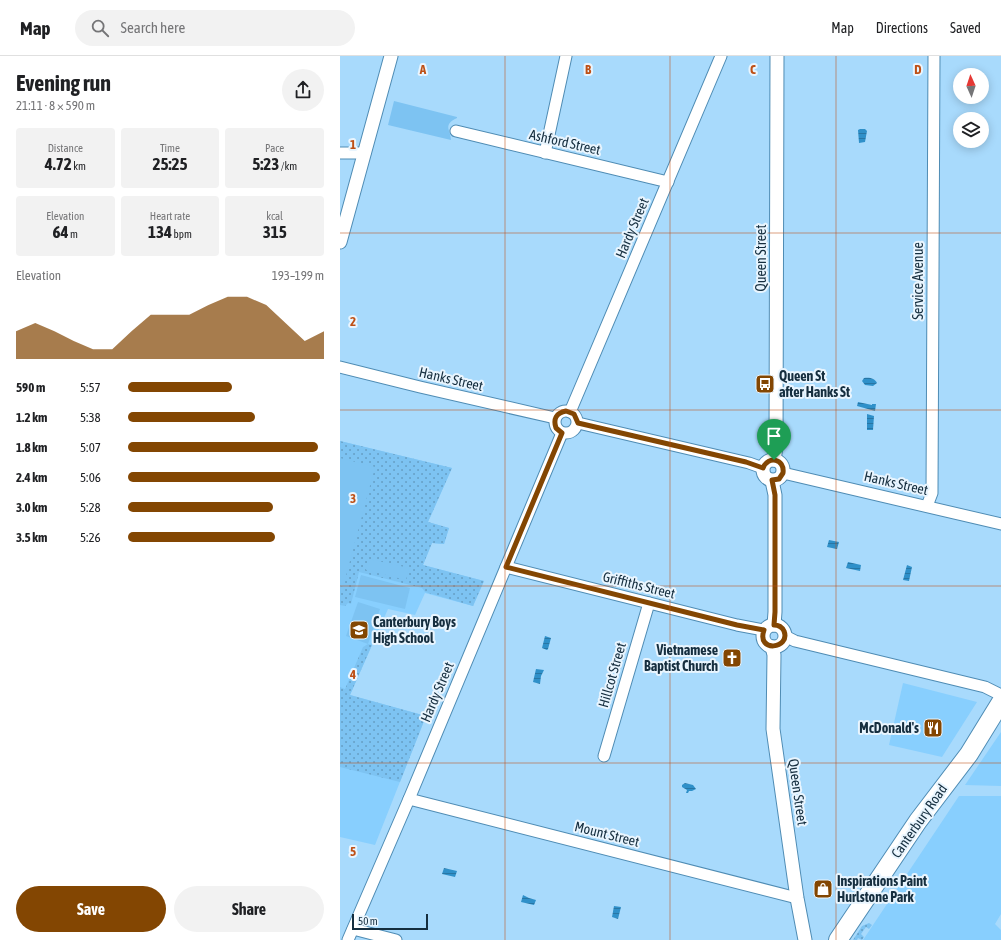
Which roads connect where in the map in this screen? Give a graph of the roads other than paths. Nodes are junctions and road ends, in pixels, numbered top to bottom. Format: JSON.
{"nodes":[{"id":1,"x":391,"y":56,"type":"edge"},
{"id":2,"x":566,"y":56,"type":"edge"},
{"id":3,"x":720,"y":56,"type":"edge"},
{"id":4,"x":777,"y":56,"type":"edge"},
{"id":5,"x":934,"y":56,"type":"edge"},
{"id":6,"x":456,"y":131,"type":"dead end"},
{"id":7,"x":340,"y":153,"type":"edge"},
{"id":8,"x":365,"y":153,"type":"junction"},
{"id":9,"x":545,"y":153,"type":"junction"},
{"id":10,"x":668,"y":182,"type":"junction"},
{"id":11,"x":340,"y":242,"type":"edge"},
{"id":12,"x":340,"y":367,"type":"edge"},
{"id":13,"x":570,"y":412,"type":"junction"},
{"id":14,"x":555,"y":418,"type":"junction"},
{"id":15,"x":578,"y":423,"type":"junction"},
{"id":16,"x":562,"y":433,"type":"junction"},
{"id":17,"x":774,"y":460,"type":"junction"},
{"id":18,"x":763,"y":468,"type":"junction"},
{"id":19,"x":783,"y":473,"type":"junction"},
{"id":20,"x":772,"y":480,"type":"junction"},
{"id":21,"x":927,"y":506,"type":"junction"},
{"id":22,"x":1001,"y":524,"type":"edge"},
{"id":23,"x":506,"y":567,"type":"junction"},
{"id":24,"x":649,"y":603,"type":"junction"},
{"id":25,"x":769,"y":628,"type":"junction"},
{"id":26,"x":785,"y":636,"type":"junction"},
{"id":27,"x":772,"y":646,"type":"junction"},
{"id":28,"x":1001,"y":695,"type":"edge"},
{"id":29,"x":1001,"y":702,"type":"edge"},
{"id":30,"x":604,"y":756,"type":"dead end"},
{"id":31,"x":409,"y":799,"type":"junction"},
{"id":32,"x":797,"y":898,"type":"junction"},
{"id":33,"x":353,"y":929,"type":"junction"},
{"id":34,"x":348,"y":940,"type":"edge"},
{"id":35,"x":396,"y":940,"type":"edge"},
{"id":36,"x":805,"y":940,"type":"edge"},
{"id":37,"x":838,"y":940,"type":"edge"}],
"edges":[{"from":1,"to":8,"type":"street"},
{"from":2,"to":9,"type":"street"},
{"from":3,"to":10,"type":"street","name":"Hardy Street"},
{"from":4,"to":17,"type":"street","name":"Queen Street"},
{"from":5,"to":21,"type":"street","name":"Service Avenue"},
{"from":6,"to":9,"type":"street","name":"Ashford Street"},
{"from":7,"to":8,"type":"street"},
{"from":8,"to":11,"type":"street"},
{"from":9,"to":10,"type":"street","name":"Ashford Street"},
{"from":10,"to":13,"type":"street","name":"Hardy Street"},
{"from":12,"to":14,"type":"street","name":"Hanks Street"},
{"from":13,"to":14,"type":"street"},
{"from":13,"to":15,"type":"street"},
{"from":14,"to":16,"type":"street"},
{"from":15,"to":16,"type":"street"},
{"from":15,"to":18,"type":"street"},
{"from":16,"to":23,"type":"street","name":"Hardy Street"},
{"from":17,"to":18,"type":"street"},
{"from":17,"to":19,"type":"street"},
{"from":18,"to":20,"type":"street"},
{"from":19,"to":20,"type":"street"},
{"from":19,"to":21,"type":"street","name":"Hanks Street"},
{"from":20,"to":25,"type":"street"},
{"from":21,"to":22,"type":"street","name":"Hanks Street"},
{"from":23,"to":24,"type":"street","name":"Griffiths Street"},
{"from":23,"to":31,"type":"street","name":"Hardy Street"},
{"from":24,"to":25,"type":"street","name":"Griffiths Street"},
{"from":24,"to":30,"type":"street","name":"Hillcot Street"},
{"from":25,"to":26,"type":"street"},
{"from":25,"to":27,"type":"street"},
{"from":26,"to":27,"type":"street"},
{"from":26,"to":28,"type":"street"},
{"from":27,"to":32,"type":"street","name":"Queen Street"},
{"from":29,"to":37,"type":"highway","name":"Canterbury Road"},
{"from":31,"to":32,"type":"street","name":"Mount Street"},
{"from":31,"to":33,"type":"street","name":"Hardy Street"},
{"from":32,"to":36,"type":"street","name":"Queen Street"},
{"from":33,"to":34,"type":"street","name":"Hardy Street"},
{"from":33,"to":35,"type":"street"}]}
